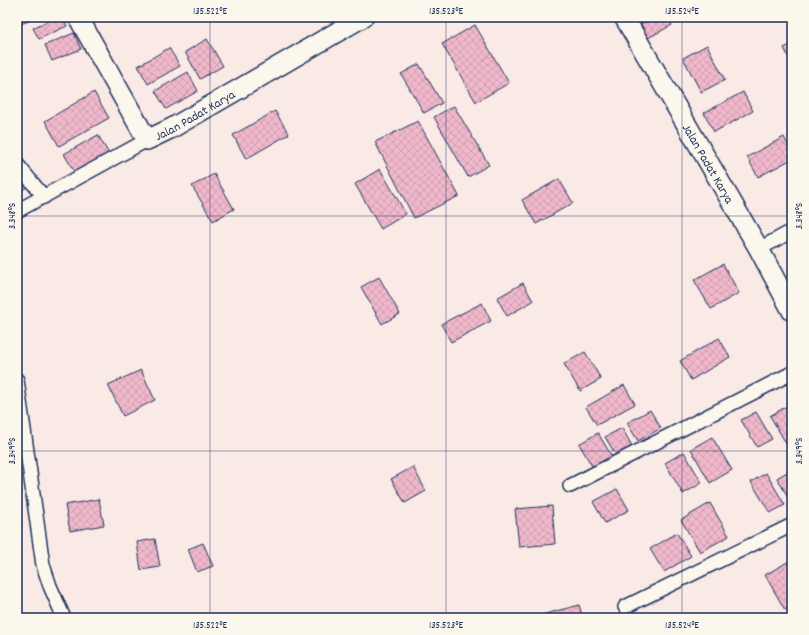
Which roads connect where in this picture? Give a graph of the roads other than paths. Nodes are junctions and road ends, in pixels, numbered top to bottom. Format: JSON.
{"nodes":[{"id":1,"x":78,"y":17,"type":"edge"},
{"id":2,"x":364,"y":17,"type":"edge"},
{"id":3,"x":624,"y":17,"type":"edge"},
{"id":4,"x":147,"y":140,"type":"junction"},
{"id":5,"x":17,"y":164,"type":"edge"},
{"id":6,"x":44,"y":197,"type":"junction"},
{"id":7,"x":17,"y":210,"type":"edge"},
{"id":8,"x":792,"y":231,"type":"edge"},
{"id":9,"x":759,"y":249,"type":"junction"},
{"id":10,"x":792,"y":311,"type":"edge"},
{"id":11,"x":792,"y":373,"type":"edge"},
{"id":12,"x":17,"y":380,"type":"edge"},
{"id":13,"x":570,"y":486,"type":"dead end"},
{"id":14,"x":792,"y":525,"type":"edge"},
{"id":15,"x":625,"y":607,"type":"dead end"},
{"id":16,"x":64,"y":618,"type":"edge"}],
"edges":[{"from":1,"to":4,"type":"street","name":"Jalan Padat Karya"},
{"from":2,"to":4,"type":"street","name":"Jalan Padat Karya"},
{"from":3,"to":9,"type":"street","name":"Jalan Padat Karya"},
{"from":4,"to":6,"type":"street"},
{"from":5,"to":6,"type":"street"},
{"from":6,"to":7,"type":"street"},
{"from":8,"to":9,"type":"street"},
{"from":9,"to":10,"type":"street","name":"Jalan Padat Karya"},
{"from":11,"to":13,"type":"street"},
{"from":12,"to":16,"type":"street"},
{"from":14,"to":15,"type":"street"}]}
